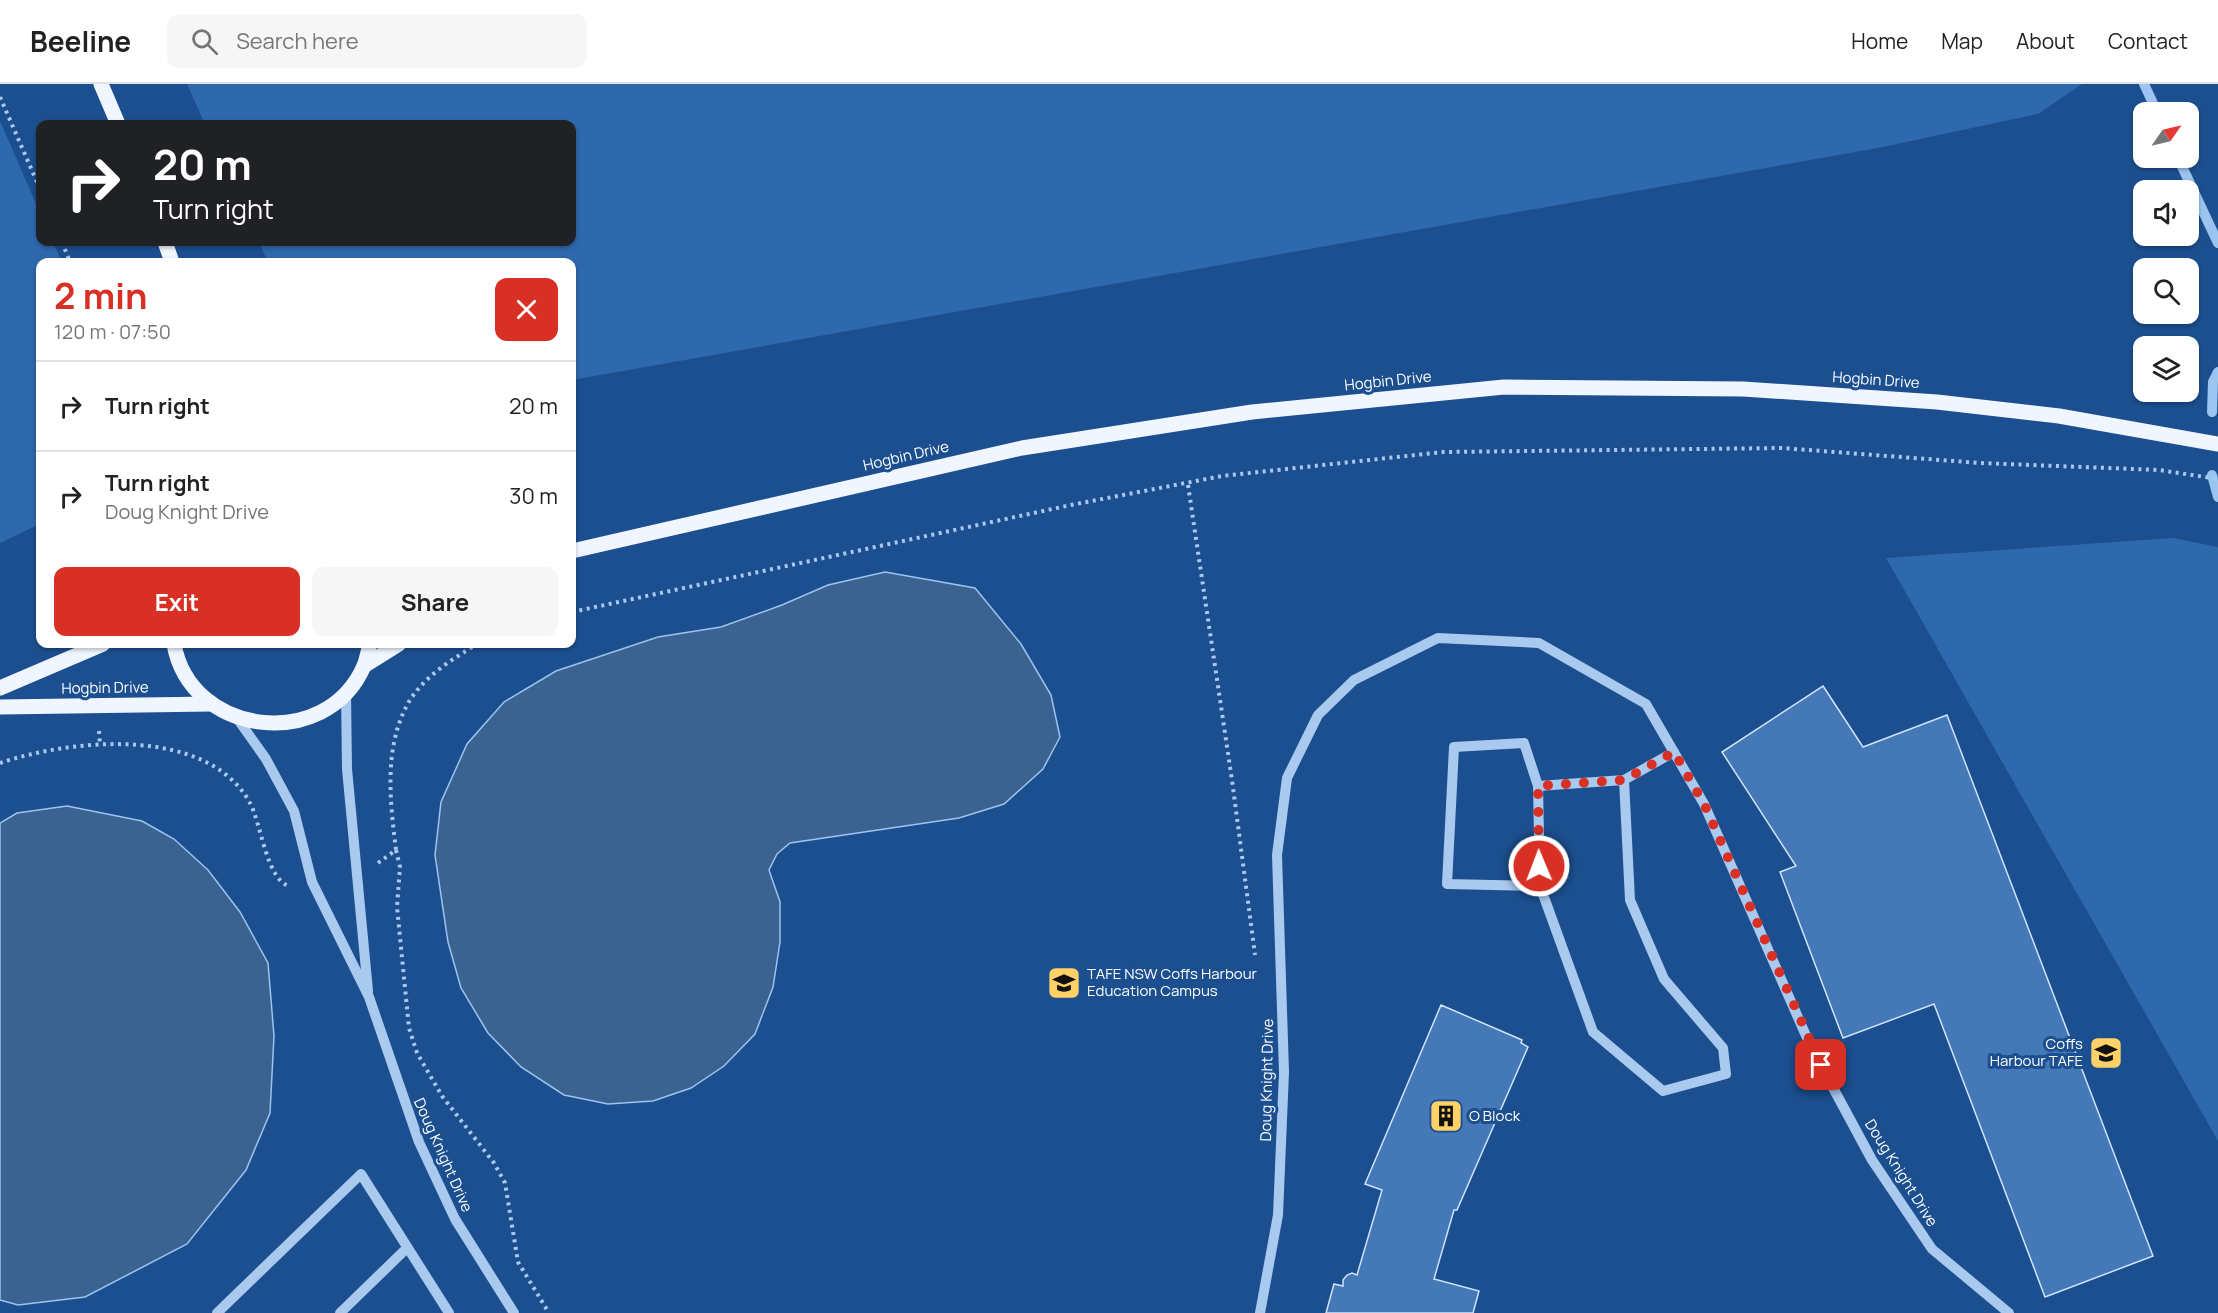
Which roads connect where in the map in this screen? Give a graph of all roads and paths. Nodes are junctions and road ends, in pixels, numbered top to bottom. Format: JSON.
{"nodes":[{"id":1,"x":101,"y":84,"type":"edge"},
{"id":2,"x":0,"y":97,"type":"edge"},
{"id":3,"x":116,"y":120,"type":"edge"},
{"id":4,"x":36,"y":180,"type":"edge"},
{"id":5,"x":2218,"y":444,"type":"edge"},
{"id":6,"x":2218,"y":479,"type":"edge"},
{"id":7,"x":1188,"y":484,"type":"junction"},
{"id":8,"x":576,"y":550,"type":"edge"},
{"id":9,"x":576,"y":611,"type":"edge"},
{"id":10,"x":94,"y":648,"type":"edge"},
{"id":11,"x":175,"y":648,"type":"edge"},
{"id":12,"x":369,"y":648,"type":"edge"},
{"id":13,"x":393,"y":648,"type":"edge"},
{"id":14,"x":364,"y":666,"type":"junction"},
{"id":15,"x":0,"y":688,"type":"edge"},
{"id":16,"x":346,"y":692,"type":"junction"},
{"id":17,"x":211,"y":704,"type":"junction"},
{"id":18,"x":0,"y":707,"type":"edge"},
{"id":19,"x":237,"y":718,"type":"junction"},
{"id":20,"x":98,"y":725,"type":"dead end"},
{"id":21,"x":100,"y":746,"type":"dead end"},
{"id":22,"x":1674,"y":752,"type":"junction"},
{"id":23,"x":1624,"y":780,"type":"junction"},
{"id":24,"x":1538,"y":786,"type":"junction"},
{"id":25,"x":396,"y":850,"type":"dead end"},
{"id":26,"x":1540,"y":886,"type":"junction"},
{"id":27,"x":1256,"y":966,"type":"dead end"},
{"id":28,"x":369,"y":998,"type":"junction"},
{"id":29,"x":407,"y":1248,"type":"junction"},
{"id":30,"x":217,"y":1313,"type":"edge"},
{"id":31,"x":340,"y":1313,"type":"edge"},
{"id":32,"x":449,"y":1313,"type":"edge"},
{"id":33,"x":514,"y":1313,"type":"edge"},
{"id":34,"x":549,"y":1313,"type":"edge"},
{"id":35,"x":1260,"y":1313,"type":"edge"},
{"id":36,"x":2009,"y":1313,"type":"edge"}],
"edges":[{"from":1,"to":3,"type":"main road"},
{"from":2,"to":4,"type":"path"},
{"from":5,"to":8,"type":"main road","name":"Hogbin Drive"},
{"from":6,"to":7,"type":"path"},
{"from":7,"to":9,"type":"path"},
{"from":7,"to":27,"type":"path"},
{"from":10,"to":15,"type":"main road","name":"Hogbin Drive"},
{"from":11,"to":17,"type":"main road"},
{"from":12,"to":14,"type":"main road"},
{"from":13,"to":14,"type":"main road"},
{"from":14,"to":16,"type":"main road"},
{"from":16,"to":19,"type":"main road"},
{"from":16,"to":28,"type":"street","name":"Doug Knight Drive"},
{"from":17,"to":18,"type":"main road","name":"Hogbin Drive"},
{"from":17,"to":19,"type":"main road"},
{"from":19,"to":28,"type":"street","name":"Doug Knight Drive"},
{"from":20,"to":21,"type":"path"},
{"from":22,"to":23,"type":"street"},
{"from":22,"to":35,"type":"street","name":"Doug Knight Drive"},
{"from":22,"to":36,"type":"street","name":"Doug Knight Drive"},
{"from":23,"to":24,"type":"street"},
{"from":23,"to":26,"type":"street"},
{"from":24,"to":26,"type":"street"},
{"from":24,"to":26,"type":"street"},
{"from":25,"to":34,"type":"path"},
{"from":28,"to":33,"type":"street","name":"Doug Knight Drive"},
{"from":29,"to":30,"type":"street"},
{"from":29,"to":31,"type":"street"},
{"from":29,"to":32,"type":"street"}]}
